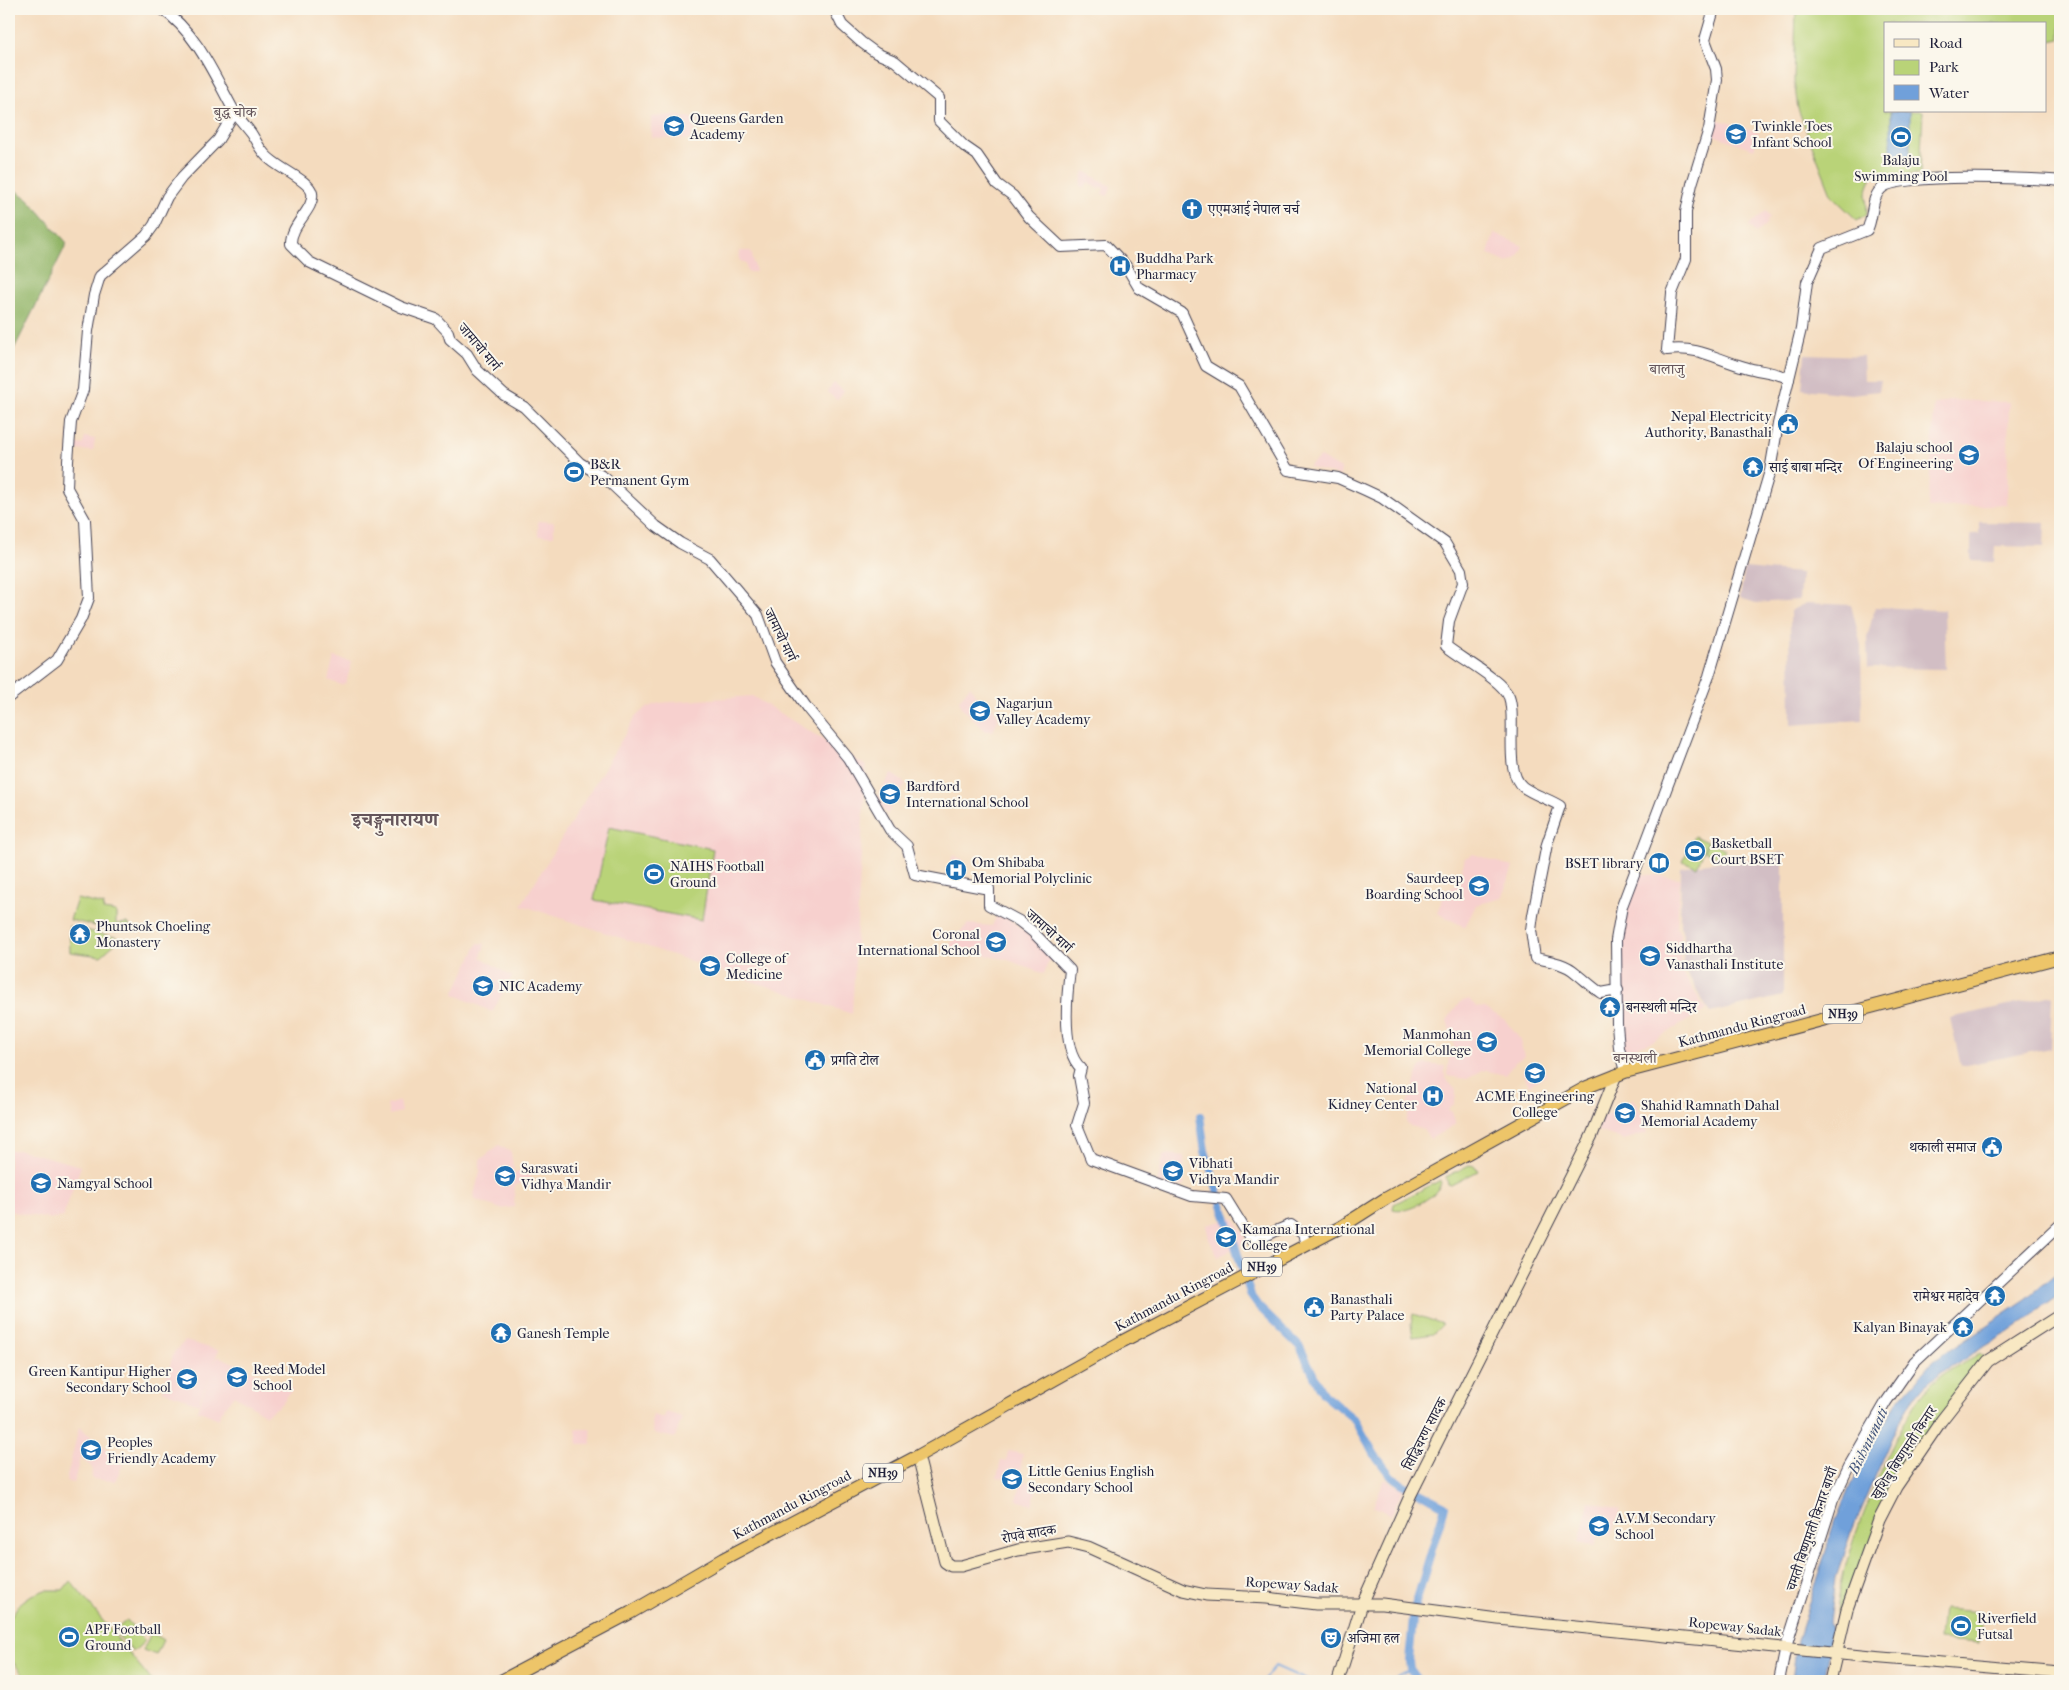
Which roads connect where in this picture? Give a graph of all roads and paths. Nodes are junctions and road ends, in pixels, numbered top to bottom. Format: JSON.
{"nodes":[{"id":1,"x":162,"y":9,"type":"edge"},
{"id":2,"x":834,"y":9,"type":"edge"},
{"id":3,"x":1714,"y":9,"type":"edge"},
{"id":4,"x":234,"y":112,"type":"junction"},
{"id":5,"x":2060,"y":181,"type":"edge"},
{"id":6,"x":1789,"y":380,"type":"junction"},
{"id":7,"x":9,"y":697,"type":"edge"},
{"id":8,"x":2060,"y":957,"type":"edge"},
{"id":9,"x":1618,"y":990,"type":"junction"},
{"id":10,"x":1620,"y":1074,"type":"junction"},
{"id":11,"x":2060,"y":1225,"type":"edge"},
{"id":12,"x":1306,"y":1245,"type":"junction"},
{"id":13,"x":2060,"y":1315,"type":"edge"},
{"id":14,"x":918,"y":1456,"type":"junction"},
{"id":15,"x":1220,"y":1595,"type":"joint"},
{"id":16,"x":1362,"y":1604,"type":"junction"},
{"id":17,"x":1789,"y":1648,"type":"junction"},
{"id":18,"x":1834,"y":1652,"type":"junction"},
{"id":19,"x":2060,"y":1673,"type":"edge"},
{"id":20,"x":501,"y":1681,"type":"edge"},
{"id":21,"x":1338,"y":1681,"type":"edge"},
{"id":22,"x":1779,"y":1681,"type":"edge"},
{"id":23,"x":1830,"y":1681,"type":"edge"}],
"edges":[{"from":1,"to":4,"type":"street","name":"जामाचो मार्ग"},
{"from":2,"to":9,"type":"street"},
{"from":3,"to":6,"type":"street"},
{"from":4,"to":7,"type":"street"},
{"from":4,"to":12,"type":"street","name":"जामाचो मार्ग"},
{"from":5,"to":6,"type":"street"},
{"from":6,"to":9,"type":"street"},
{"from":8,"to":10,"type":"highway","name":"Kathmandu Ringroad","number":"NH39"},
{"from":9,"to":10,"type":"street"},
{"from":10,"to":12,"type":"highway","name":"Kathmandu Ringroad","number":"NH39"},
{"from":10,"to":16,"type":"main road","name":"सिद्धिचरण सादक"},
{"from":11,"to":17,"type":"street","name":"चमती बिष्णुमती किनार बायाँ"},
{"from":12,"to":14,"type":"highway","name":"Kathmandu Ringroad","number":"NH39"},
{"from":13,"to":18,"type":"main road","name":"खुशिबु बिष्णुमती किनार"},
{"from":14,"to":15,"type":"main road","name":"रोपवे सादक"},
{"from":14,"to":20,"type":"highway","name":"Kathmandu Ringroad","number":"NH39"},
{"from":15,"to":16,"type":"main road","name":"Ropeway Sadak"},
{"from":16,"to":17,"type":"main road","name":"Ropeway Sadak"},
{"from":16,"to":21,"type":"main road","name":"सिद्धिचरण सादक"},
{"from":17,"to":18,"type":"main road","name":"Ropeway Sadak"},
{"from":17,"to":22,"type":"street","name":"चमती बिष्णुमती किनार बायाँ"},
{"from":18,"to":19,"type":"main road","name":"Ropeway Sadak"},
{"from":18,"to":23,"type":"main road","name":"खुशिबु बिष्णुमती किनार"}]}
